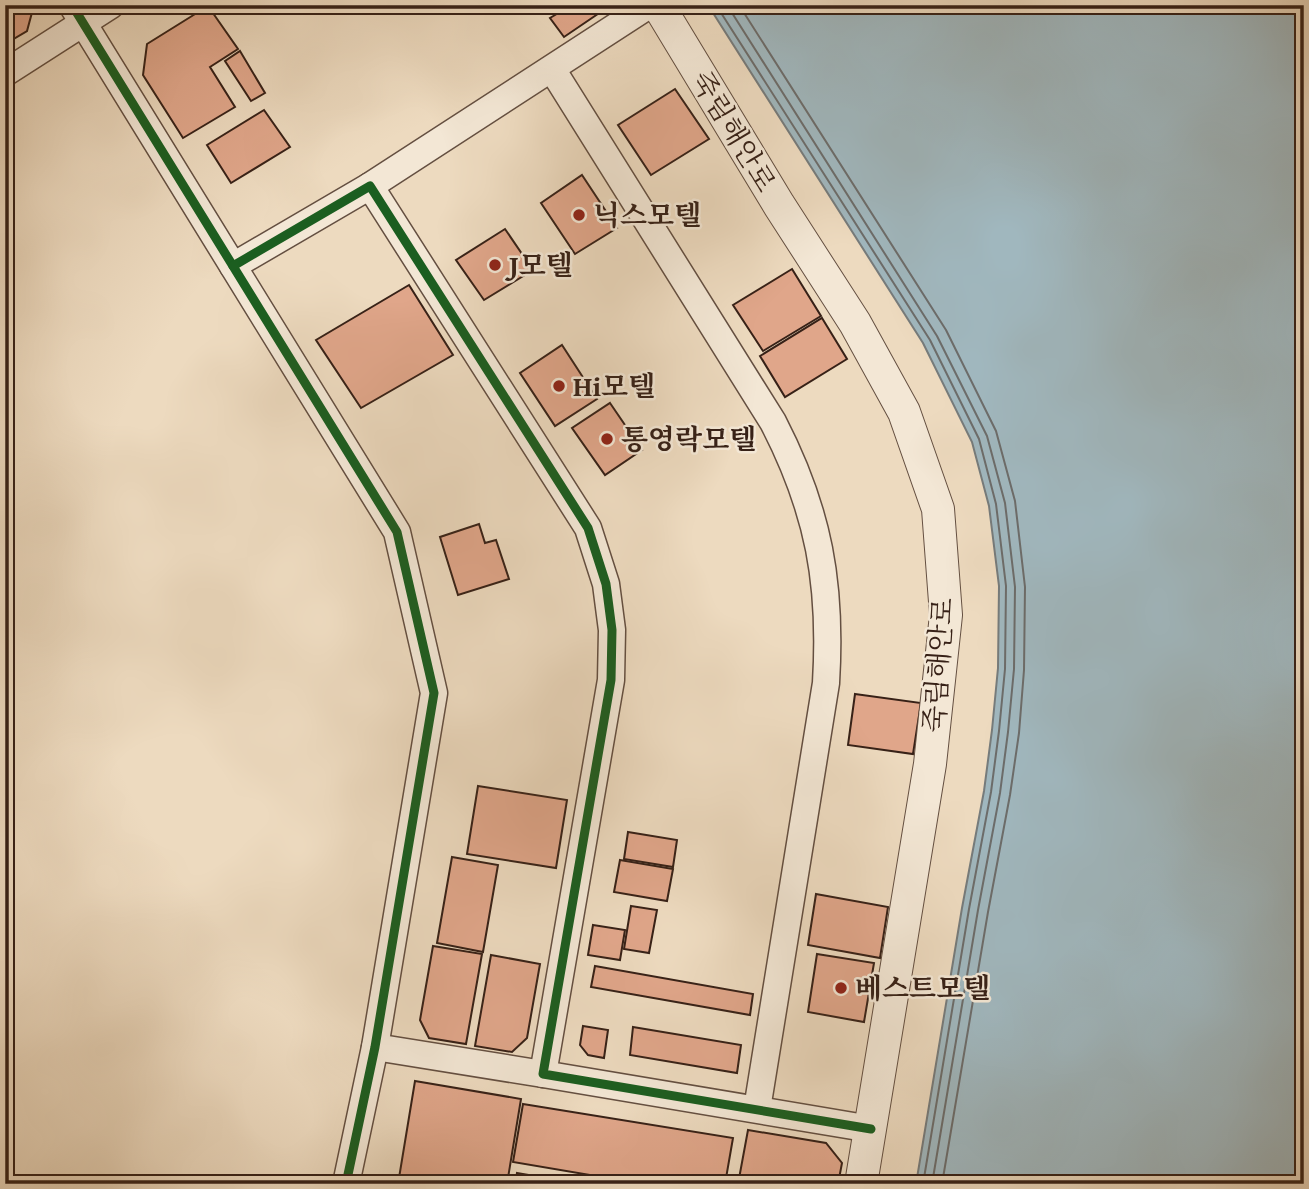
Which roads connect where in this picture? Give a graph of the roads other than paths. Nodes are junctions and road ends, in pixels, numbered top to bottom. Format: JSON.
{"nodes":[{"id":1,"x":111,"y":5,"type":"edge"},
{"id":2,"x":649,"y":5,"type":"edge"},
{"id":3,"x":658,"y":5,"type":"edge"},
{"id":4,"x":78,"y":14,"type":"edge"},
{"id":5,"x":552,"y":69,"type":"junction"},
{"id":6,"x":5,"y":73,"type":"edge"},
{"id":7,"x":370,"y":186,"type":"junction"},
{"id":8,"x":233,"y":266,"type":"junction"},
{"id":9,"x":375,"y":1047,"type":"junction"},
{"id":10,"x":543,"y":1074,"type":"junction"},
{"id":11,"x":757,"y":1109,"type":"junction"},
{"id":12,"x":870,"y":1129,"type":"junction"},
{"id":13,"x":346,"y":1184,"type":"edge"},
{"id":14,"x":861,"y":1184,"type":"edge"}],
"edges":[{"from":1,"to":4,"type":"street"},
{"from":2,"to":5,"type":"street"},
{"from":3,"to":12,"type":"street","name":"죽림해안로"},
{"from":4,"to":6,"type":"street"},
{"from":4,"to":8,"type":"street"},
{"from":5,"to":7,"type":"street"},
{"from":5,"to":11,"type":"street"},
{"from":7,"to":8,"type":"street"},
{"from":7,"to":10,"type":"street"},
{"from":8,"to":9,"type":"street"},
{"from":9,"to":10,"type":"street"},
{"from":9,"to":13,"type":"street"},
{"from":10,"to":11,"type":"street"},
{"from":11,"to":12,"type":"street"},
{"from":12,"to":14,"type":"street","name":"죽림해안로"}]}
